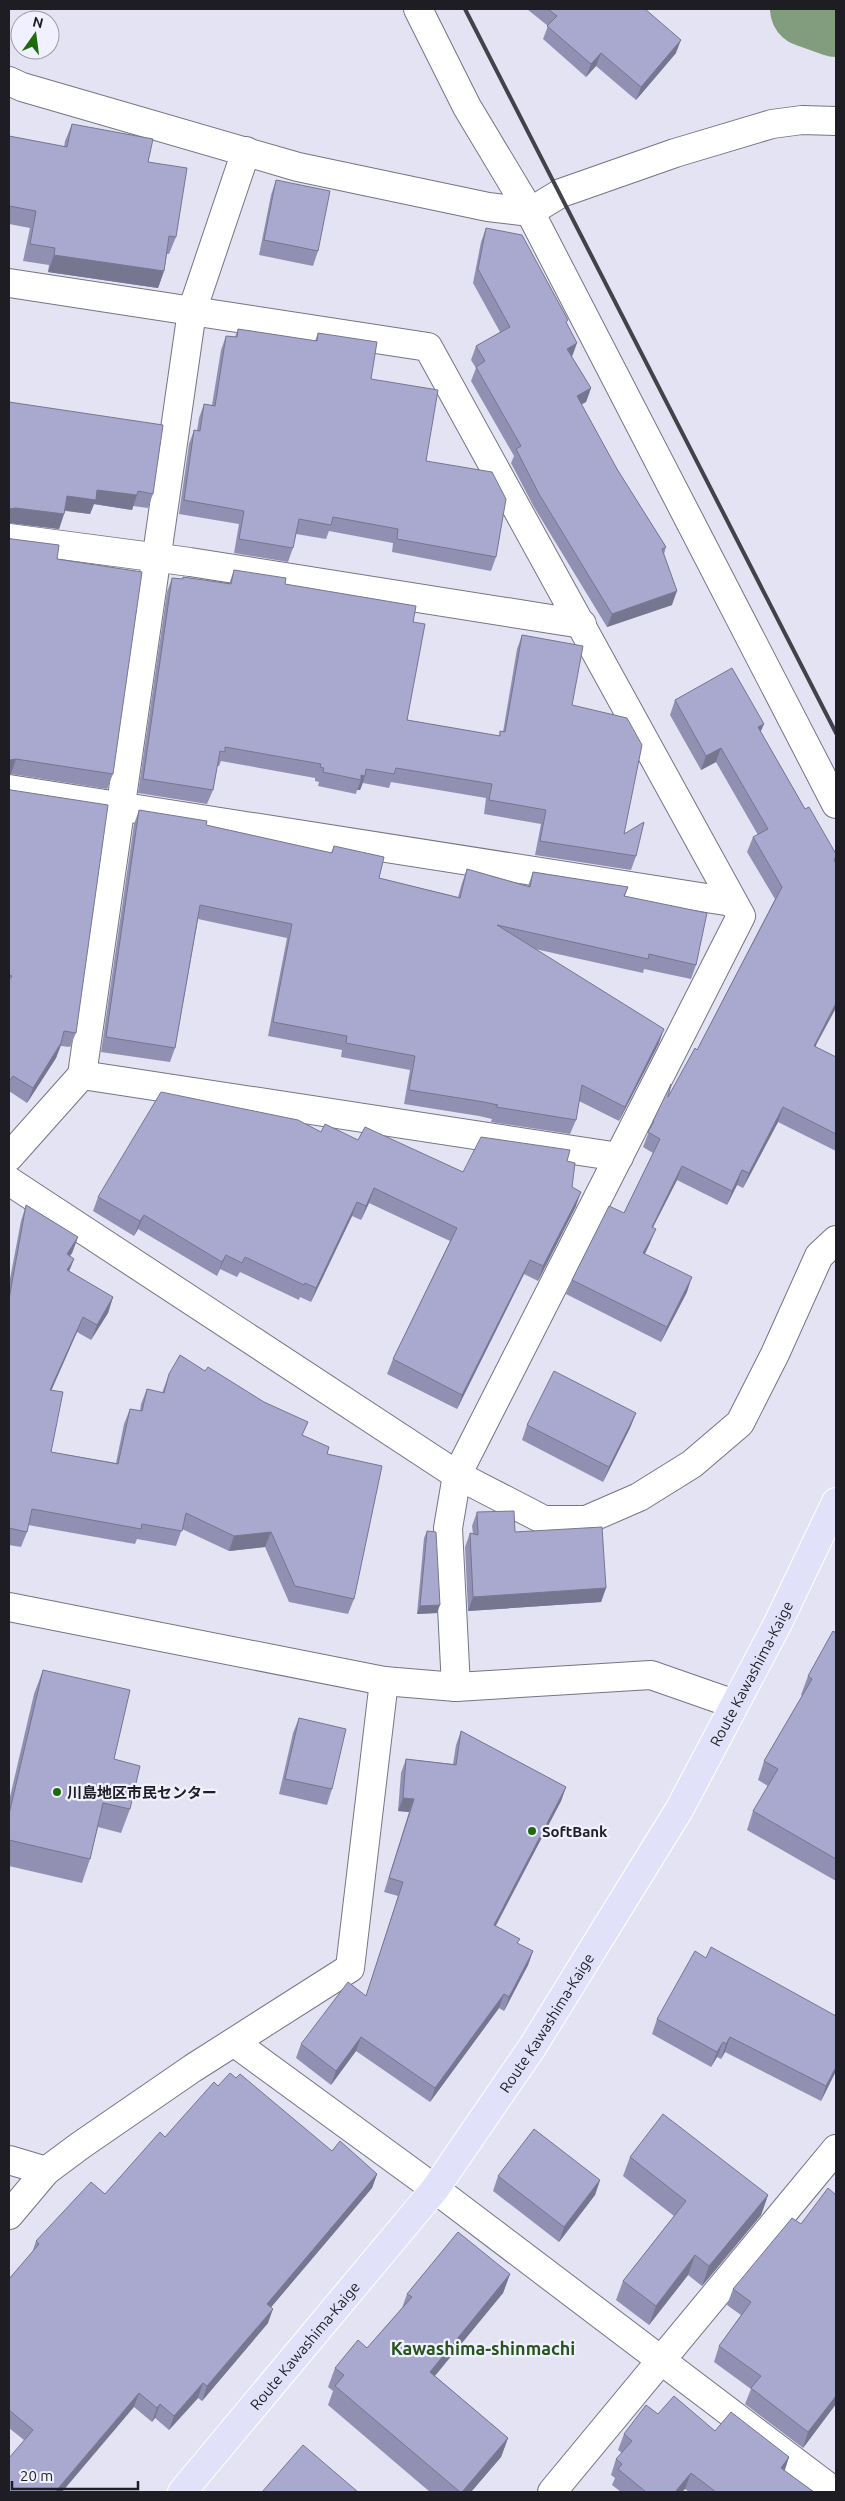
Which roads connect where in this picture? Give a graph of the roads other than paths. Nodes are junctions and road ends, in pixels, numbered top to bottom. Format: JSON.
{"nodes":[{"id":1,"x":418,"y":9,"type":"edge"},
{"id":2,"x":9,"y":81,"type":"edge"},
{"id":3,"x":836,"y":121,"type":"edge"},
{"id":4,"x":246,"y":152,"type":"junction"},
{"id":5,"x":530,"y":212,"type":"junction"},
{"id":6,"x":9,"y":282,"type":"edge"},
{"id":7,"x":192,"y":311,"type":"junction"},
{"id":8,"x":9,"y":538,"type":"edge"},
{"id":9,"x":155,"y":559,"type":"junction"},
{"id":10,"x":582,"y":624,"type":"junction"},
{"id":11,"x":9,"y":789,"type":"edge"},
{"id":12,"x":836,"y":804,"type":"edge"},
{"id":13,"x":121,"y":806,"type":"junction"},
{"id":14,"x":732,"y":902,"type":"junction"},
{"id":15,"x":82,"y":1075,"type":"junction"},
{"id":16,"x":9,"y":1157,"type":"edge"},
{"id":17,"x":619,"y":1157,"type":"junction"},
{"id":18,"x":9,"y":1181,"type":"edge"},
{"id":19,"x":836,"y":1240,"type":"edge"},
{"id":20,"x":457,"y":1476,"type":"junction"},
{"id":21,"x":836,"y":1502,"type":"edge"},
{"id":22,"x":9,"y":1607,"type":"edge"},
{"id":23,"x":384,"y":1681,"type":"junction"},
{"id":24,"x":456,"y":1688,"type":"junction"},
{"id":25,"x":734,"y":1704,"type":"junction"},
{"id":26,"x":236,"y":2043,"type":"junction"},
{"id":27,"x":836,"y":2149,"type":"edge"},
{"id":28,"x":9,"y":2160,"type":"edge"},
{"id":29,"x":46,"y":2171,"type":"junction"},
{"id":30,"x":435,"y":2189,"type":"junction"},
{"id":31,"x":9,"y":2215,"type":"edge"},
{"id":32,"x":663,"y":2361,"type":"junction"},
{"id":33,"x":182,"y":2492,"type":"edge"},
{"id":34,"x":552,"y":2492,"type":"edge"},
{"id":35,"x":835,"y":2492,"type":"edge"}],
"edges":[{"from":1,"to":5,"type":"street"},
{"from":2,"to":4,"type":"street"},
{"from":3,"to":5,"type":"street"},
{"from":4,"to":5,"type":"street"},
{"from":4,"to":7,"type":"street"},
{"from":5,"to":12,"type":"street"},
{"from":6,"to":7,"type":"street"},
{"from":7,"to":9,"type":"street"},
{"from":7,"to":10,"type":"street"},
{"from":8,"to":9,"type":"street"},
{"from":9,"to":10,"type":"street"},
{"from":9,"to":13,"type":"street"},
{"from":10,"to":14,"type":"street"},
{"from":11,"to":13,"type":"street"},
{"from":13,"to":14,"type":"street"},
{"from":13,"to":15,"type":"street"},
{"from":14,"to":17,"type":"street"},
{"from":15,"to":16,"type":"street"},
{"from":15,"to":17,"type":"street"},
{"from":17,"to":20,"type":"street"},
{"from":18,"to":20,"type":"street"},
{"from":19,"to":20,"type":"street"},
{"from":20,"to":24,"type":"street"},
{"from":21,"to":25,"type":"main road","name":"Route Kawashima-Kaige"},
{"from":22,"to":23,"type":"street"},
{"from":23,"to":24,"type":"street"},
{"from":23,"to":26,"type":"street"},
{"from":24,"to":25,"type":"street"},
{"from":25,"to":30,"type":"main road","name":"Route Kawashima-Kaige"},
{"from":26,"to":29,"type":"street"},
{"from":26,"to":30,"type":"street"},
{"from":27,"to":32,"type":"street"},
{"from":28,"to":29,"type":"street"},
{"from":29,"to":31,"type":"street"},
{"from":30,"to":32,"type":"street"},
{"from":30,"to":33,"type":"main road","name":"Route Kawashima-Kaige"},
{"from":32,"to":34,"type":"street"},
{"from":32,"to":35,"type":"street"}]}
